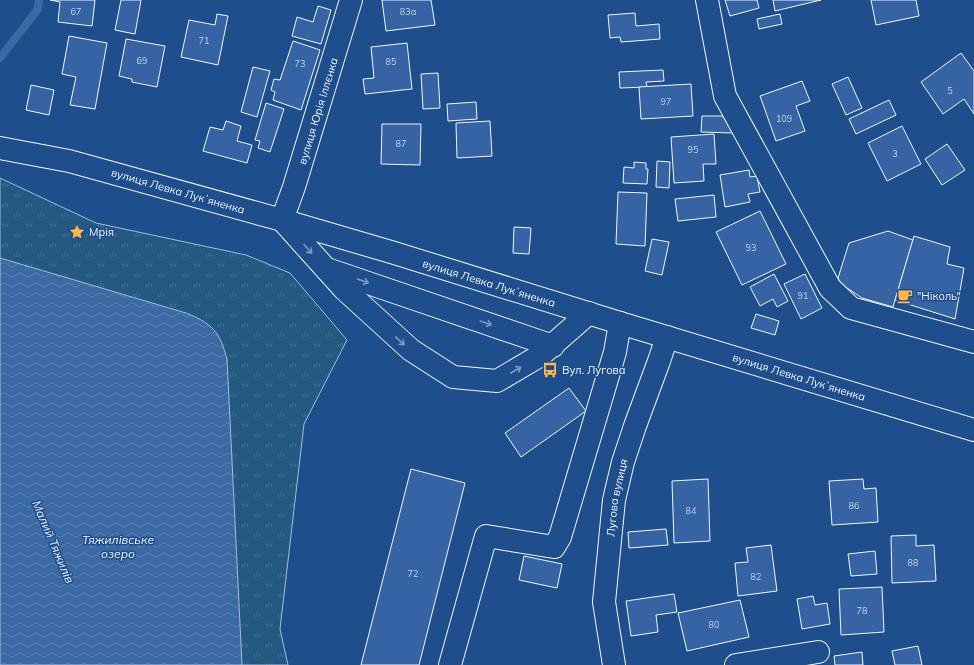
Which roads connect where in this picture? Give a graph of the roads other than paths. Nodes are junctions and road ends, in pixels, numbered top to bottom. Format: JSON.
{"nodes":[{"id":1,"x":351,"y":0,"type":"edge"},
{"id":2,"x":707,"y":0,"type":"edge"},
{"id":3,"x":0,"y":148,"type":"edge"},
{"id":4,"x":282,"y":220,"type":"junction"},
{"id":5,"x":326,"y":269,"type":"junction"},
{"id":6,"x":589,"y":314,"type":"junction"},
{"id":7,"x":620,"y":323,"type":"junction"},
{"id":8,"x":667,"y":337,"type":"junction"},
{"id":9,"x":974,"y":342,"type":"edge"},
{"id":10,"x":553,"y":346,"type":"junction"},
{"id":11,"x":974,"y":430,"type":"edge"},
{"id":12,"x":818,"y":652,"type":"dead end"},
{"id":13,"x":450,"y":665,"type":"edge"},
{"id":14,"x":614,"y":665,"type":"edge"},
{"id":15,"x":736,"y":665,"type":"edge"}],
"edges":[{"from":1,"to":4,"type":"main road","name":"вулиця Юрія Іллєнка"},
{"from":2,"to":9,"type":"main road"},
{"from":3,"to":4,"type":"main road","name":"вулиця Левка Лукʼяненка"},
{"from":4,"to":5,"type":"main road","one_way":true},
{"from":4,"to":6,"type":"main road","name":"вулиця Левка Лукʼяненка"},
{"from":5,"to":10,"type":"main road","one_way":true},
{"from":5,"to":10,"type":"main road","one_way":true},
{"from":6,"to":7,"type":"main road","name":"вулиця Левка Лукʼяненка"},
{"from":6,"to":10,"type":"main road"},
{"from":7,"to":8,"type":"main road","name":"вулиця Левка Лукʼяненка"},
{"from":7,"to":13,"type":"main road"},
{"from":8,"to":11,"type":"main road","name":"вулиця Левка Лукʼяненка"},
{"from":8,"to":14,"type":"main road","name":"Лугова вулиця"},
{"from":12,"to":15,"type":"main road"}]}
